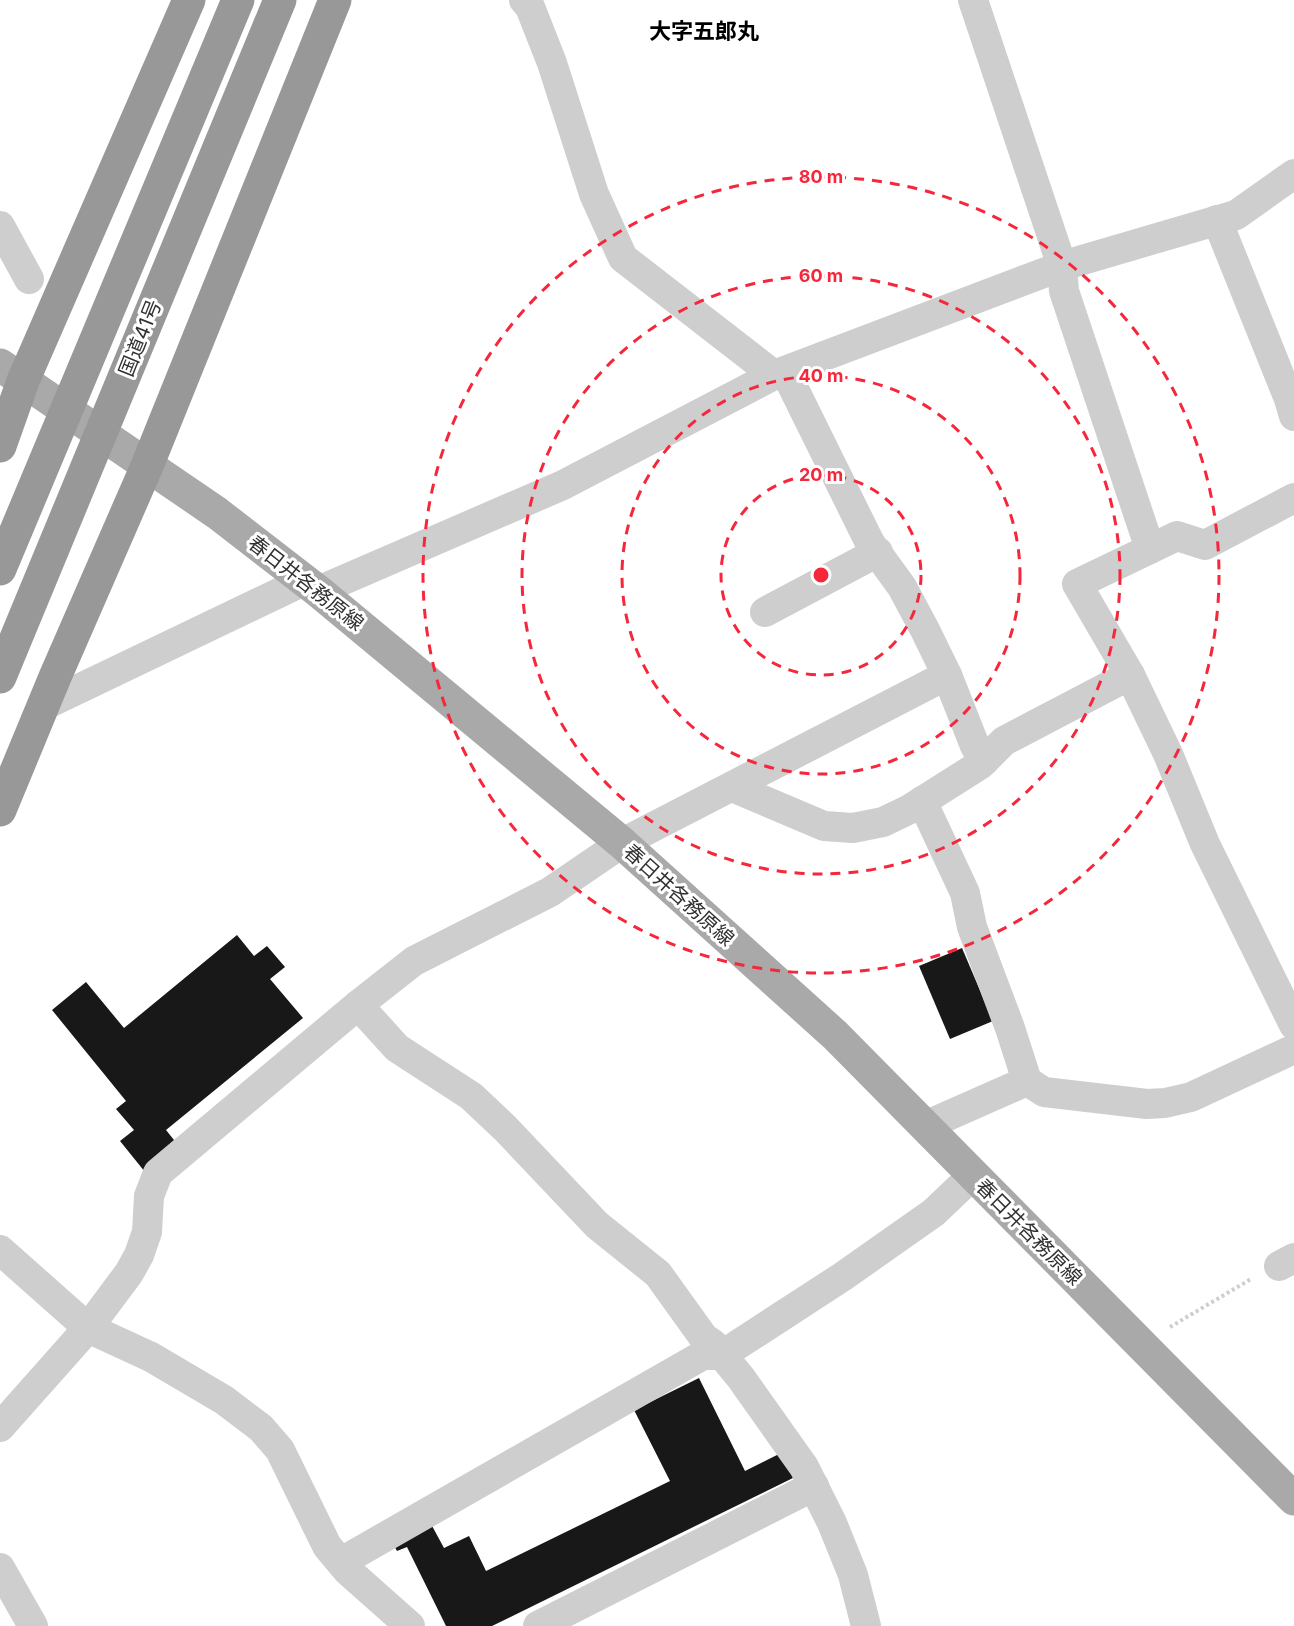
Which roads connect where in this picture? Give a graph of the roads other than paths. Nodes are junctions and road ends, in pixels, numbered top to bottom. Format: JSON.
{"nodes":[{"id":1,"x":189,"y":0,"type":"edge"},
{"id":2,"x":238,"y":0,"type":"edge"},
{"id":3,"x":280,"y":0,"type":"edge"},
{"id":4,"x":335,"y":0,"type":"edge"},
{"id":5,"x":524,"y":0,"type":"edge"},
{"id":6,"x":972,"y":0,"type":"edge"},
{"id":7,"x":1294,"y":174,"type":"edge"},
{"id":8,"x":1217,"y":220,"type":"junction"},
{"id":9,"x":0,"y":226,"type":"edge"},
{"id":10,"x":1062,"y":266,"type":"junction"},
{"id":11,"x":29,"y":279,"type":"dead end"},
{"id":12,"x":12,"y":373,"type":"edge"},
{"id":13,"x":780,"y":373,"type":"junction"},
{"id":14,"x":1294,"y":416,"type":"edge"},
{"id":15,"x":0,"y":446,"type":"edge"},
{"id":16,"x":147,"y":466,"type":"junction"},
{"id":17,"x":1294,"y":498,"type":"edge"},
{"id":18,"x":1150,"y":549,"type":"junction"},
{"id":19,"x":878,"y":552,"type":"junction"},
{"id":20,"x":0,"y":569,"type":"edge"},
{"id":21,"x":311,"y":586,"type":"junction"},
{"id":22,"x":765,"y":612,"type":"dead end"},
{"id":23,"x":947,"y":675,"type":"junction"},
{"id":24,"x":1130,"y":675,"type":"junction"},
{"id":25,"x":0,"y":677,"type":"edge"},
{"id":26,"x":43,"y":706,"type":"junction"},
{"id":27,"x":984,"y":761,"type":"junction"},
{"id":28,"x":732,"y":787,"type":"junction"},
{"id":29,"x":922,"y":801,"type":"junction"},
{"id":30,"x":0,"y":810,"type":"edge"},
{"id":31,"x":622,"y":843,"type":"junction"},
{"id":32,"x":358,"y":1005,"type":"junction"},
{"id":33,"x":1294,"y":1026,"type":"edge"},
{"id":34,"x":1294,"y":1049,"type":"edge"},
{"id":35,"x":1028,"y":1082,"type":"junction"},
{"id":36,"x":925,"y":1126,"type":"junction"},
{"id":37,"x":973,"y":1175,"type":"junction"},
{"id":38,"x":0,"y":1250,"type":"edge"},
{"id":39,"x":88,"y":1328,"type":"junction"},
{"id":40,"x":720,"y":1355,"type":"junction"},
{"id":41,"x":0,"y":1427,"type":"edge"},
{"id":42,"x":814,"y":1486,"type":"junction"},
{"id":43,"x":1293,"y":1497,"type":"edge"},
{"id":44,"x":341,"y":1562,"type":"junction"},
{"id":45,"x":0,"y":1568,"type":"edge"},
{"id":46,"x":33,"y":1626,"type":"edge"},
{"id":47,"x":410,"y":1626,"type":"edge"},
{"id":48,"x":538,"y":1626,"type":"edge"},
{"id":49,"x":867,"y":1626,"type":"edge"}],
"edges":[{"from":1,"to":12,"type":"highway"},
{"from":2,"to":20,"type":"highway","name":"国道41号","bridge":true},
{"from":3,"to":25,"type":"highway","name":"国道41号","bridge":true},
{"from":4,"to":16,"type":"highway"},
{"from":5,"to":13,"type":"street"},
{"from":6,"to":10,"type":"street"},
{"from":7,"to":8,"type":"street"},
{"from":8,"to":10,"type":"street"},
{"from":8,"to":14,"type":"street"},
{"from":9,"to":11,"type":"street"},
{"from":10,"to":13,"type":"street"},
{"from":10,"to":18,"type":"street"},
{"from":12,"to":15,"type":"highway"},
{"from":12,"to":16,"type":"main road","name":"春日井各務原線"},
{"from":13,"to":19,"type":"street"},
{"from":13,"to":21,"type":"street"},
{"from":16,"to":21,"type":"main road","name":"春日井各務原線"},
{"from":16,"to":26,"type":"highway"},
{"from":17,"to":18,"type":"street"},
{"from":18,"to":24,"type":"street"},
{"from":19,"to":22,"type":"street"},
{"from":19,"to":23,"type":"street"},
{"from":21,"to":26,"type":"street"},
{"from":21,"to":31,"type":"main road","name":"春日井各務原線"},
{"from":23,"to":27,"type":"street"},
{"from":23,"to":28,"type":"street"},
{"from":24,"to":27,"type":"street"},
{"from":24,"to":33,"type":"street"},
{"from":26,"to":30,"type":"highway"},
{"from":27,"to":29,"type":"street"},
{"from":28,"to":29,"type":"street"},
{"from":28,"to":31,"type":"street"},
{"from":29,"to":35,"type":"street"},
{"from":31,"to":32,"type":"street"},
{"from":31,"to":36,"type":"main road","name":"春日井各務原線"},
{"from":32,"to":39,"type":"street"},
{"from":32,"to":40,"type":"street"},
{"from":34,"to":35,"type":"street"},
{"from":35,"to":36,"type":"street"},
{"from":36,"to":37,"type":"main road","name":"春日井各務原線"},
{"from":37,"to":40,"type":"street"},
{"from":37,"to":43,"type":"main road","name":"春日井各務原線"},
{"from":38,"to":39,"type":"street"},
{"from":39,"to":41,"type":"street"},
{"from":39,"to":44,"type":"street"},
{"from":40,"to":42,"type":"street"},
{"from":40,"to":44,"type":"street"},
{"from":42,"to":48,"type":"street"},
{"from":42,"to":49,"type":"street"},
{"from":44,"to":47,"type":"street"},
{"from":45,"to":46,"type":"street"}]}
